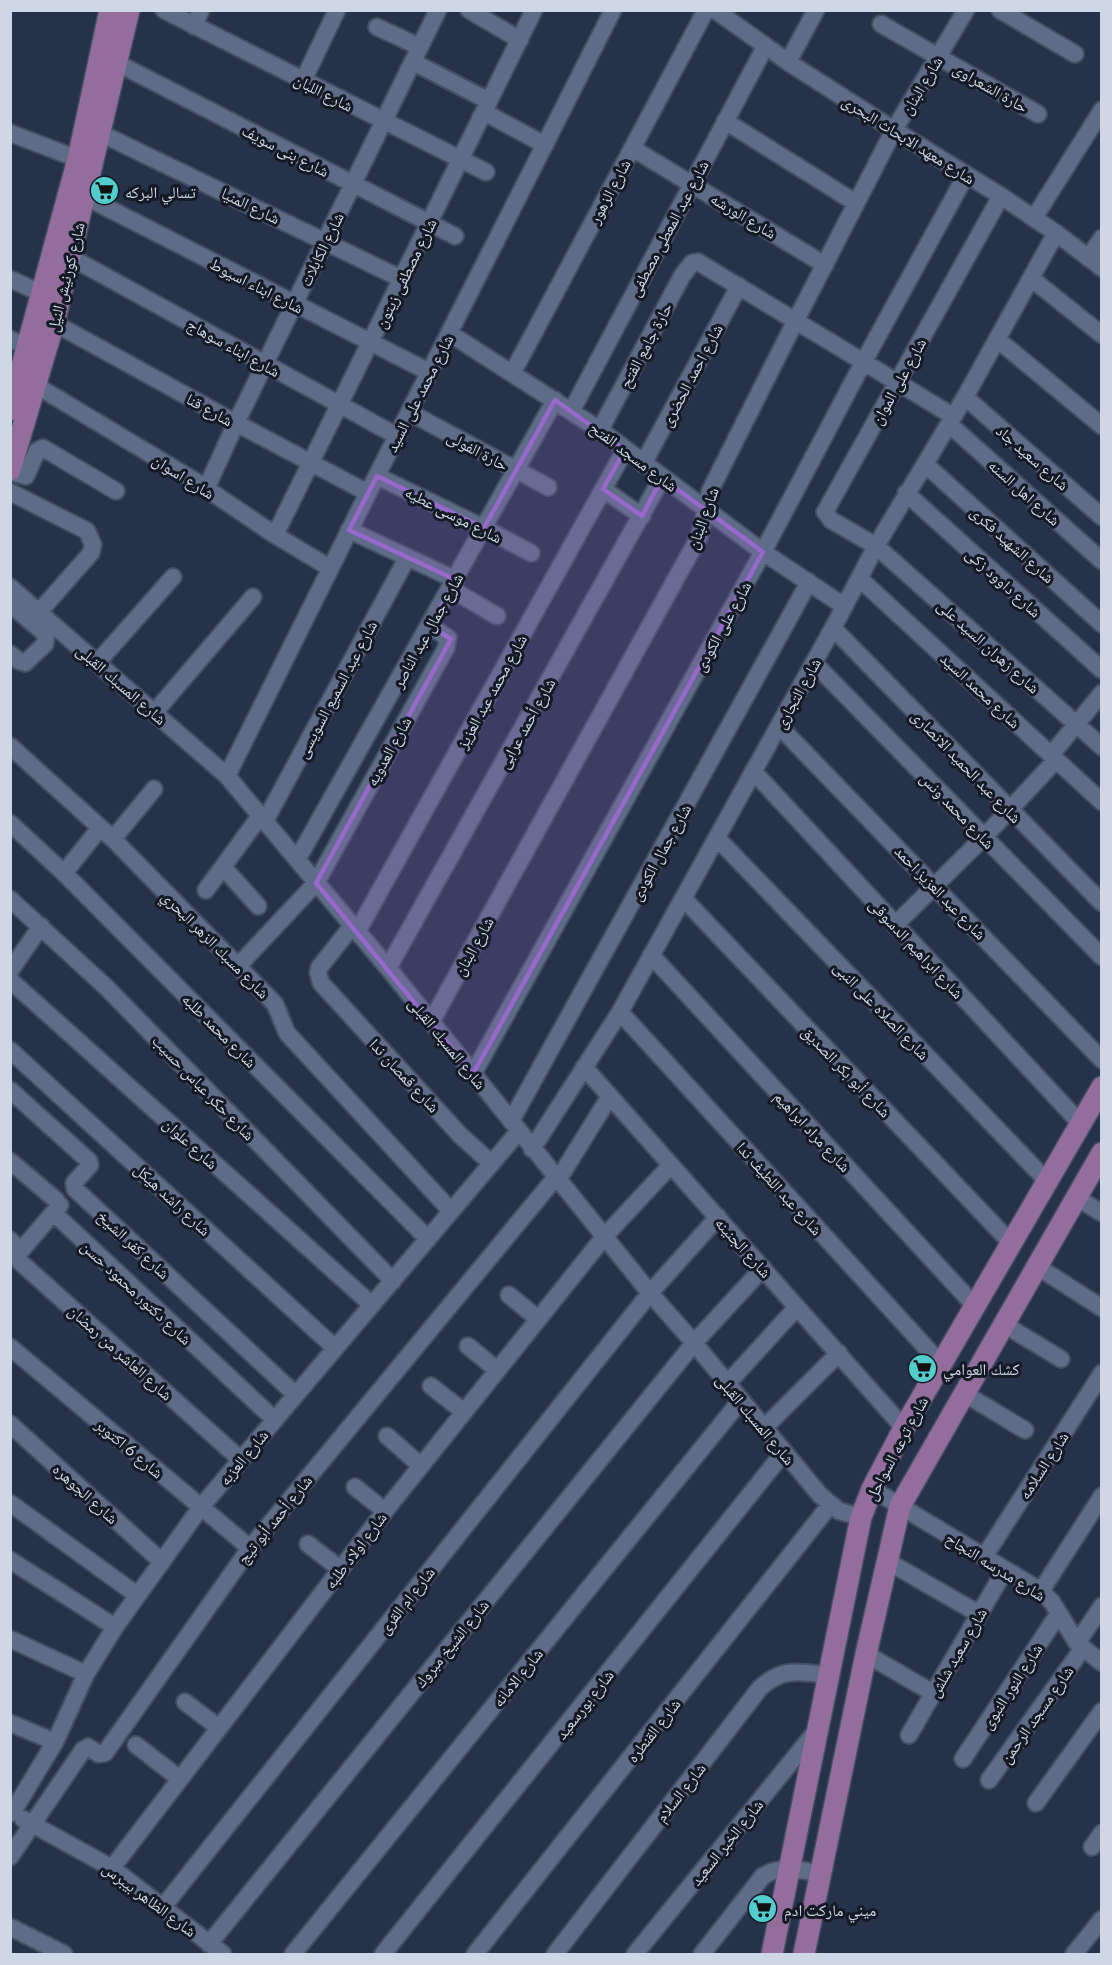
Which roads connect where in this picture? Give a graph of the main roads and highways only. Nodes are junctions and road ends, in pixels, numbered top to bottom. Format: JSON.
{"nodes":[{"id":1,"x":110,"y":10,"type":"edge"},
{"id":2,"x":129,"y":10,"type":"edge"},
{"id":3,"x":20,"y":343,"type":"edge"},
{"id":4,"x":10,"y":410,"type":"edge"},
{"id":5,"x":10,"y":471,"type":"edge"},
{"id":6,"x":1101,"y":1087,"type":"edge"},
{"id":7,"x":1101,"y":1153,"type":"edge"},
{"id":8,"x":1036,"y":1203,"type":"junction"},
{"id":9,"x":1065,"y":1219,"type":"junction"},
{"id":10,"x":772,"y":1954,"type":"edge"},
{"id":11,"x":804,"y":1954,"type":"edge"}],
"edges":[{"from":1,"to":3,"type":"main road","name":"شارع كورنيش النيل"},
{"from":2,"to":5,"type":"main road","name":"شارع كورنيش النيل"},
{"from":3,"to":4,"type":"main road","name":"شارع كورنيش النيل"},
{"from":6,"to":8,"type":"main road","name":"شارع ترعه السواحل"},
{"from":7,"to":9,"type":"main road","name":"شارع ترعه السواحل"},
{"from":8,"to":9,"type":"main road"},
{"from":8,"to":10,"type":"main road","name":"شارع ترعه السواحل"},
{"from":9,"to":11,"type":"main road","name":"شارع ترعه السواحل"}]}
